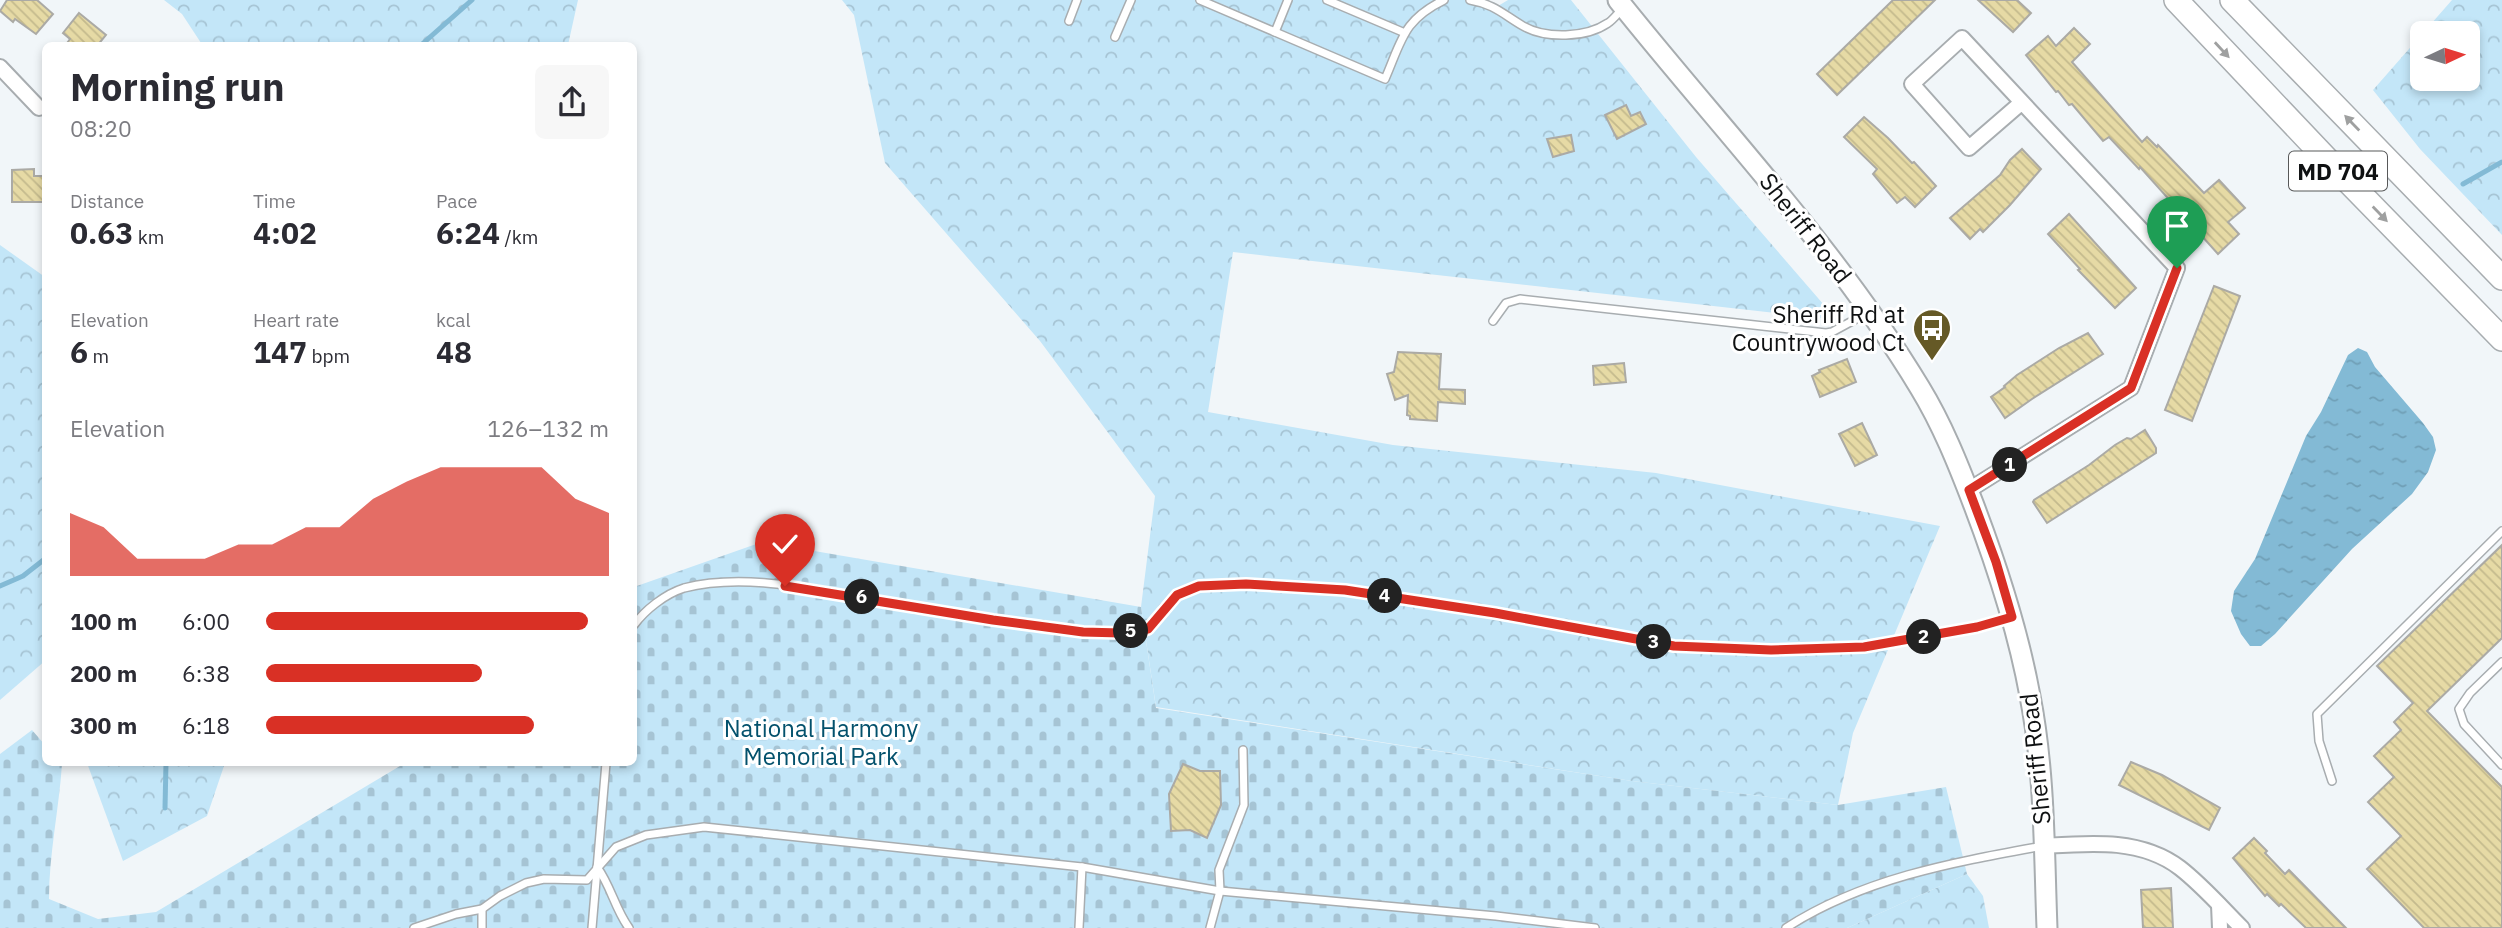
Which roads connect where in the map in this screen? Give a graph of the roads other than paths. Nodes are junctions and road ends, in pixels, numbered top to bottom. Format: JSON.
{"nodes":[{"id":1,"x":1077,"y":0,"type":"edge"},
{"id":2,"x":1130,"y":0,"type":"edge"},
{"id":3,"x":1199,"y":0,"type":"edge"},
{"id":4,"x":1288,"y":0,"type":"edge"},
{"id":5,"x":1327,"y":0,"type":"edge"},
{"id":6,"x":1444,"y":0,"type":"edge"},
{"id":7,"x":1470,"y":0,"type":"edge"},
{"id":8,"x":2176,"y":0,"type":"edge"},
{"id":9,"x":2232,"y":0,"type":"edge"},
{"id":10,"x":1621,"y":4,"type":"edge"},
{"id":11,"x":1069,"y":21,"type":"dead end"},
{"id":12,"x":1275,"y":32,"type":"junction"},
{"id":13,"x":1405,"y":33,"type":"junction"},
{"id":14,"x":1115,"y":37,"type":"dead end"},
{"id":15,"x":0,"y":67,"type":"edge"},
{"id":16,"x":2021,"y":103,"type":"junction"},
{"id":17,"x":39,"y":108,"type":"dead end"},
{"id":18,"x":2502,"y":278,"type":"edge"},
{"id":19,"x":1870,"y":311,"type":"junction"},
{"id":20,"x":1493,"y":321,"type":"dead end"},
{"id":21,"x":2502,"y":339,"type":"edge"},
{"id":22,"x":1969,"y":490,"type":"junction"},
{"id":23,"x":2502,"y":531,"type":"edge"},
{"id":24,"x":2012,"y":617,"type":"junction"},
{"id":25,"x":637,"y":621,"type":"edge"},
{"id":26,"x":2502,"y":663,"type":"edge"},
{"id":27,"x":1243,"y":750,"type":"dead end"},
{"id":28,"x":2502,"y":765,"type":"edge"},
{"id":29,"x":606,"y":766,"type":"edge"},
{"id":30,"x":2332,"y":781,"type":"dead end"},
{"id":31,"x":2044,"y":846,"type":"junction"},
{"id":32,"x":597,"y":867,"type":"junction"},
{"id":33,"x":1082,"y":867,"type":"junction"},
{"id":34,"x":1220,"y":891,"type":"junction"},
{"id":35,"x":2219,"y":905,"type":"junction"},
{"id":36,"x":482,"y":909,"type":"junction"},
{"id":37,"x":414,"y":928,"type":"edge"},
{"id":38,"x":482,"y":928,"type":"edge"},
{"id":39,"x":592,"y":928,"type":"edge"},
{"id":40,"x":629,"y":928,"type":"edge"},
{"id":41,"x":1079,"y":928,"type":"edge"},
{"id":42,"x":1210,"y":928,"type":"edge"},
{"id":43,"x":1595,"y":928,"type":"edge"},
{"id":44,"x":1786,"y":928,"type":"edge"},
{"id":45,"x":2047,"y":928,"type":"edge"},
{"id":46,"x":2220,"y":928,"type":"edge"},
{"id":47,"x":2242,"y":928,"type":"edge"}],
"edges":[{"from":1,"to":11,"type":"lane"},
{"from":2,"to":14,"type":"lane"},
{"from":3,"to":12,"type":"lane"},
{"from":4,"to":12,"type":"lane"},
{"from":5,"to":13,"type":"lane"},
{"from":6,"to":13,"type":"lane"},
{"from":7,"to":10,"type":"lane"},
{"from":8,"to":21,"type":"main road","number":"MD 704","one_way":true},
{"from":18,"to":9,"type":"main road","number":"MD 704","one_way":true},
{"from":10,"to":19,"type":"main road","name":"Sheriff Road"},
{"from":12,"to":13,"type":"lane"},
{"from":15,"to":17,"type":"street"},
{"from":16,"to":16,"type":"street"},
{"from":16,"to":22,"type":"street"},
{"from":19,"to":20,"type":"lane"},
{"from":19,"to":22,"type":"main road","name":"Sheriff Road"},
{"from":22,"to":24,"type":"main road","name":"Sheriff Road"},
{"from":23,"to":30,"type":"lane"},
{"from":24,"to":25,"type":"lane"},
{"from":24,"to":31,"type":"main road","name":"Sheriff Road"},
{"from":26,"to":28,"type":"lane"},
{"from":27,"to":34,"type":"lane"},
{"from":29,"to":32,"type":"lane"},
{"from":31,"to":35,"type":"street"},
{"from":31,"to":44,"type":"lane"},
{"from":31,"to":45,"type":"main road","name":"Sheriff Road"},
{"from":32,"to":33,"type":"lane"},
{"from":32,"to":36,"type":"lane"},
{"from":32,"to":39,"type":"lane"},
{"from":32,"to":40,"type":"lane"},
{"from":33,"to":34,"type":"lane"},
{"from":33,"to":41,"type":"lane"},
{"from":34,"to":42,"type":"lane"},
{"from":34,"to":43,"type":"lane"},
{"from":35,"to":46,"type":"street"},
{"from":35,"to":47,"type":"street"},
{"from":36,"to":37,"type":"lane"},
{"from":36,"to":38,"type":"lane"}]}
